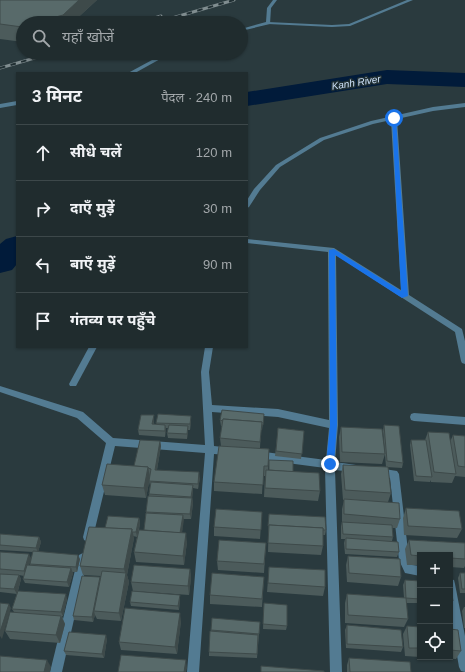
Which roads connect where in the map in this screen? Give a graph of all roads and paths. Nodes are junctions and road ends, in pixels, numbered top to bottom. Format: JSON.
{"nodes":[{"id":1,"x":275,"y":0,"type":"edge"},
{"id":2,"x":410,"y":0,"type":"edge"},
{"id":3,"x":268,"y":23,"type":"junction"},
{"id":4,"x":248,"y":28,"type":"edge"},
{"id":5,"x":156,"y":60,"type":"edge"},
{"id":6,"x":134,"y":72,"type":"edge"},
{"id":7,"x":16,"y":103,"type":"edge"},
{"id":8,"x":465,"y":105,"type":"edge"},
{"id":9,"x":0,"y":106,"type":"edge"},
{"id":10,"x":394,"y":118,"type":"junction"},
{"id":11,"x":248,"y":204,"type":"edge"},
{"id":12,"x":248,"y":241,"type":"edge"},
{"id":13,"x":332,"y":250,"type":"junction"},
{"id":14,"x":405,"y":296,"type":"junction"},
{"id":15,"x":92,"y":348,"type":"edge"},
{"id":16,"x":209,"y":348,"type":"edge"},
{"id":17,"x":465,"y":361,"type":"edge"},
{"id":18,"x":73,"y":384,"type":"dead end"},
{"id":19,"x":0,"y":389,"type":"edge"},
{"id":20,"x":208,"y":408,"type":"junction"},
{"id":21,"x":414,"y":417,"type":"dead end"},
{"id":22,"x":465,"y":421,"type":"edge"},
{"id":23,"x":334,"y":425,"type":"junction"},
{"id":24,"x":111,"y":442,"type":"junction"},
{"id":25,"x":210,"y":449,"type":"junction"},
{"id":26,"x":330,"y":464,"type":"junction"},
{"id":27,"x":417,"y":570,"type":"edge"},
{"id":28,"x":451,"y":588,"type":"edge"},
{"id":29,"x":465,"y":667,"type":"edge"},
{"id":30,"x":56,"y":672,"type":"edge"},
{"id":31,"x":193,"y":672,"type":"edge"},
{"id":32,"x":336,"y":672,"type":"edge"}],
"edges":[{"from":1,"to":3,"type":"street"},
{"from":2,"to":3,"type":"street"},
{"from":3,"to":4,"type":"street"},
{"from":5,"to":6,"type":"street"},
{"from":7,"to":9,"type":"street"},
{"from":8,"to":10,"type":"street"},
{"from":10,"to":11,"type":"street"},
{"from":10,"to":14,"type":"street"},
{"from":12,"to":13,"type":"street"},
{"from":13,"to":14,"type":"street"},
{"from":13,"to":23,"type":"street"},
{"from":14,"to":17,"type":"street"},
{"from":15,"to":18,"type":"street"},
{"from":16,"to":20,"type":"street"},
{"from":19,"to":24,"type":"street"},
{"from":20,"to":23,"type":"street"},
{"from":20,"to":25,"type":"street"},
{"from":21,"to":22,"type":"street"},
{"from":23,"to":26,"type":"street"},
{"from":24,"to":25,"type":"street"},
{"from":24,"to":30,"type":"street"},
{"from":25,"to":26,"type":"street"},
{"from":25,"to":31,"type":"street"},
{"from":26,"to":27,"type":"street"},
{"from":26,"to":32,"type":"street"},
{"from":28,"to":29,"type":"street"}]}
